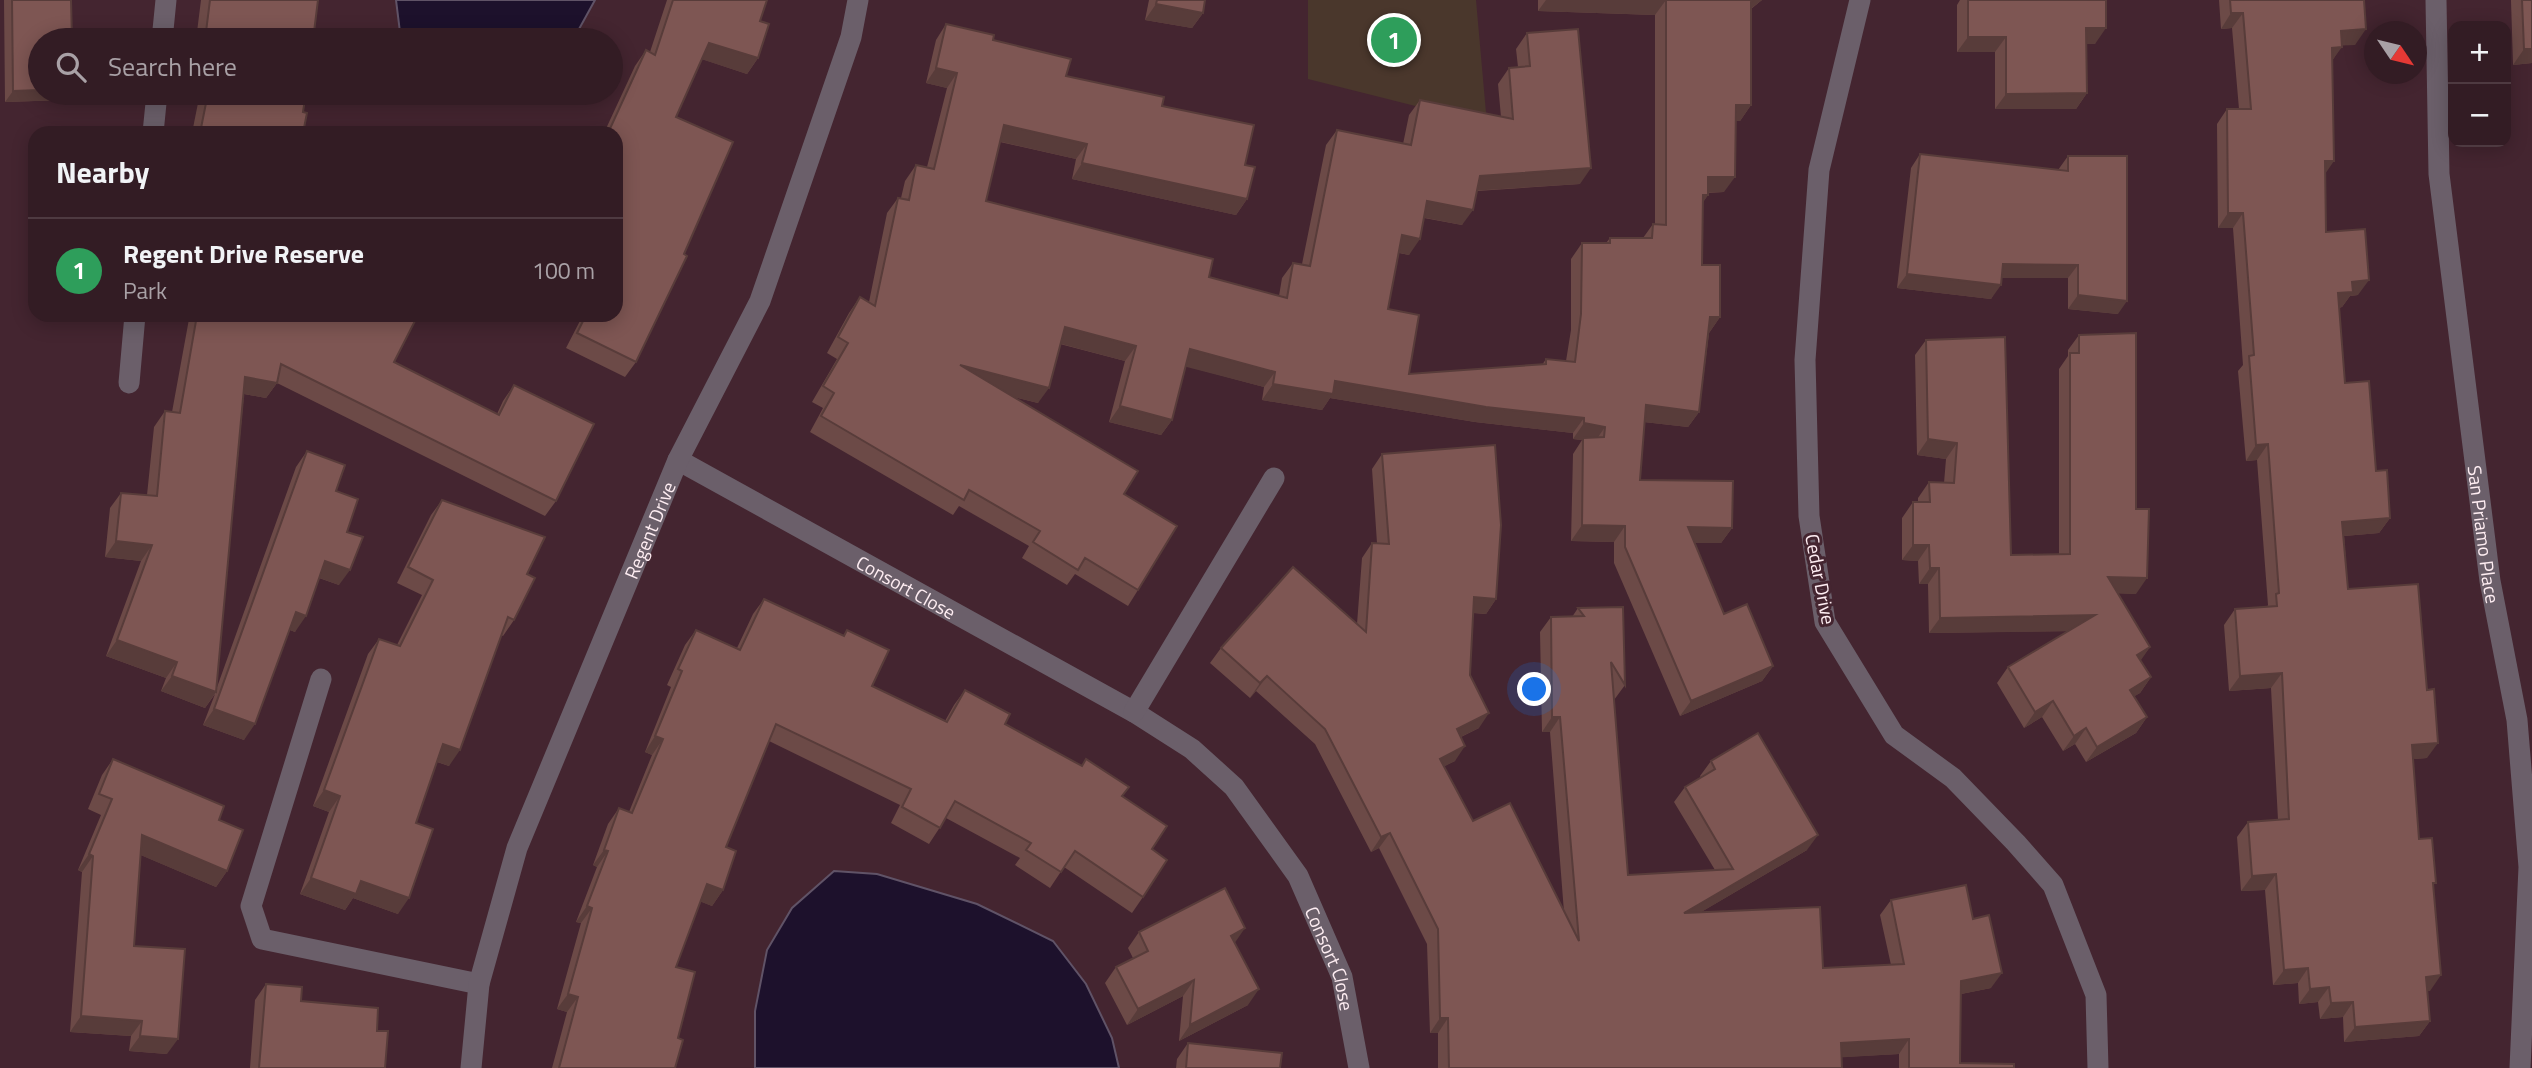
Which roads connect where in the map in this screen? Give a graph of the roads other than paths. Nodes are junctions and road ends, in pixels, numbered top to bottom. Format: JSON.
{"nodes":[{"id":1,"x":166,"y":0,"type":"edge"},
{"id":2,"x":858,"y":0,"type":"edge"},
{"id":3,"x":1860,"y":0,"type":"edge"},
{"id":4,"x":2436,"y":0,"type":"edge"},
{"id":5,"x":163,"y":28,"type":"edge"},
{"id":6,"x":156,"y":105,"type":"edge"},
{"id":7,"x":154,"y":126,"type":"edge"},
{"id":8,"x":134,"y":322,"type":"edge"},
{"id":9,"x":129,"y":383,"type":"dead end"},
{"id":10,"x":678,"y":460,"type":"junction"},
{"id":11,"x":1274,"y":478,"type":"dead end"},
{"id":12,"x":321,"y":678,"type":"dead end"},
{"id":13,"x":1134,"y":712,"type":"junction"},
{"id":14,"x":478,"y":984,"type":"junction"},
{"id":15,"x":471,"y":1068,"type":"edge"},
{"id":16,"x":1359,"y":1068,"type":"edge"},
{"id":17,"x":2098,"y":1068,"type":"edge"},
{"id":18,"x":2520,"y":1068,"type":"edge"}],
"edges":[{"from":1,"to":5,"type":"street"},
{"from":2,"to":10,"type":"street","name":"Regent Drive"},
{"from":3,"to":17,"type":"street","name":"Cedar Drive"},
{"from":4,"to":18,"type":"street","name":"San Priamo Place"},
{"from":6,"to":7,"type":"street"},
{"from":8,"to":9,"type":"street"},
{"from":10,"to":13,"type":"street","name":"Consort Close"},
{"from":10,"to":14,"type":"street","name":"Regent Drive"},
{"from":11,"to":13,"type":"street"},
{"from":12,"to":14,"type":"street"},
{"from":13,"to":16,"type":"street","name":"Consort Close"},
{"from":14,"to":15,"type":"street","name":"Regent Drive"}]}
